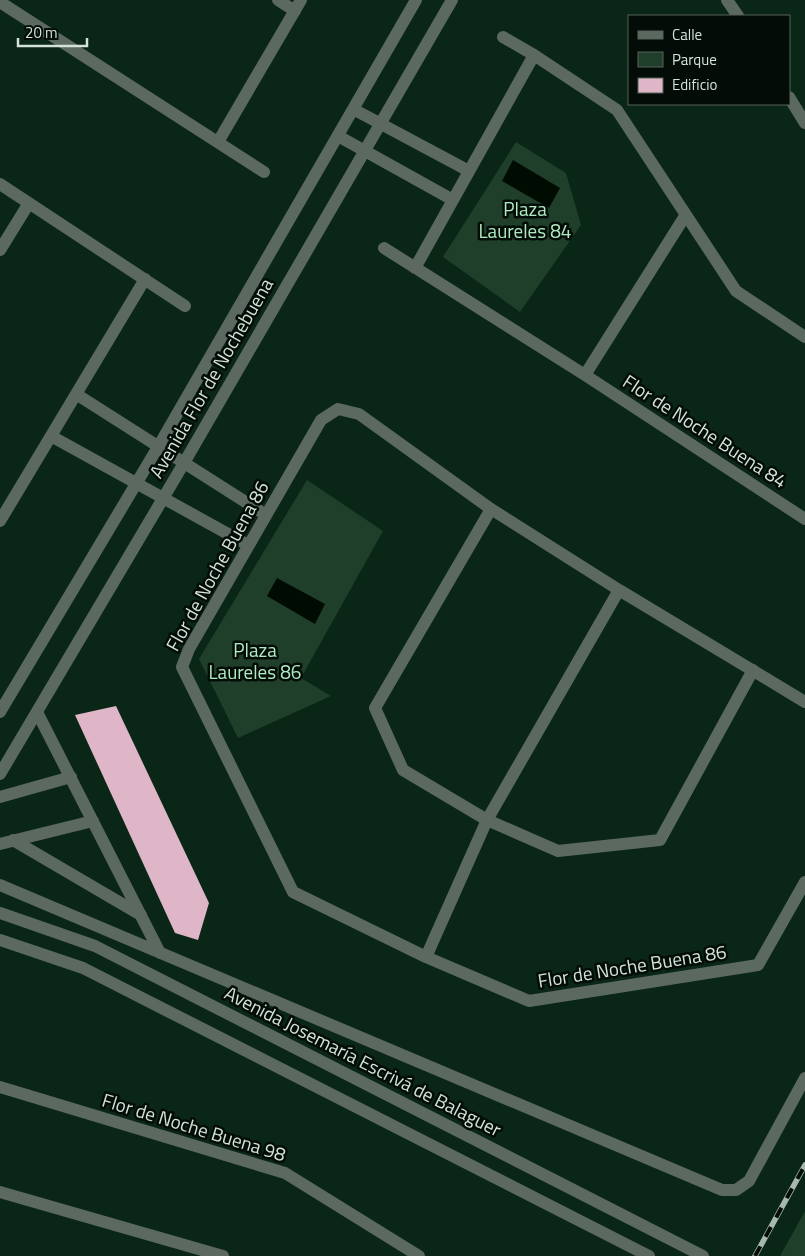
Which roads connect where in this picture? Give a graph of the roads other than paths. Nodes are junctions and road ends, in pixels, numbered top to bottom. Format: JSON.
{"nodes":[{"id":1,"x":278,"y":0,"type":"edge"},
{"id":2,"x":416,"y":0,"type":"edge"},
{"id":3,"x":452,"y":0,"type":"edge"},
{"id":4,"x":727,"y":0,"type":"edge"},
{"id":5,"x":0,"y":2,"type":"edge"},
{"id":6,"x":298,"y":5,"type":"edge"},
{"id":7,"x":737,"y":15,"type":"edge"},
{"id":8,"x":503,"y":37,"type":"dead end"},
{"id":9,"x":534,"y":55,"type":"junction"},
{"id":10,"x":790,"y":99,"type":"edge"},
{"id":11,"x":353,"y":109,"type":"junction"},
{"id":12,"x":805,"y":123,"type":"edge"},
{"id":13,"x":380,"y":124,"type":"junction"},
{"id":14,"x":338,"y":136,"type":"junction"},
{"id":15,"x":218,"y":142,"type":"junction"},
{"id":16,"x":364,"y":151,"type":"junction"},
{"id":17,"x":469,"y":171,"type":"junction"},
{"id":18,"x":264,"y":172,"type":"dead end"},
{"id":19,"x":0,"y":184,"type":"edge"},
{"id":20,"x":453,"y":200,"type":"junction"},
{"id":21,"x":29,"y":203,"type":"junction"},
{"id":22,"x":685,"y":216,"type":"junction"},
{"id":23,"x":384,"y":248,"type":"dead end"},
{"id":24,"x":0,"y":250,"type":"edge"},
{"id":25,"x":415,"y":268,"type":"junction"},
{"id":26,"x":145,"y":279,"type":"junction"},
{"id":27,"x":186,"y":306,"type":"dead end"},
{"id":28,"x":805,"y":337,"type":"edge"},
{"id":29,"x":585,"y":375,"type":"junction"},
{"id":30,"x":76,"y":394,"type":"junction"},
{"id":31,"x":51,"y":436,"type":"junction"},
{"id":32,"x":158,"y":447,"type":"junction"},
{"id":33,"x":184,"y":463,"type":"junction"},
{"id":34,"x":137,"y":483,"type":"junction"},
{"id":35,"x":164,"y":498,"type":"junction"},
{"id":36,"x":491,"y":509,"type":"junction"},
{"id":37,"x":266,"y":515,"type":"junction"},
{"id":38,"x":805,"y":519,"type":"edge"},
{"id":39,"x":0,"y":521,"type":"edge"},
{"id":40,"x":248,"y":545,"type":"junction"},
{"id":41,"x":619,"y":590,"type":"junction"},
{"id":42,"x":753,"y":670,"type":"junction"},
{"id":43,"x":805,"y":702,"type":"edge"},
{"id":44,"x":0,"y":712,"type":"edge"},
{"id":45,"x":37,"y":712,"type":"junction"},
{"id":46,"x":0,"y":774,"type":"edge"},
{"id":47,"x":71,"y":777,"type":"junction"},
{"id":48,"x":0,"y":797,"type":"edge"},
{"id":49,"x":487,"y":820,"type":"junction"},
{"id":50,"x":93,"y":821,"type":"junction"},
{"id":51,"x":14,"y":840,"type":"junction"},
{"id":52,"x":0,"y":844,"type":"edge"},
{"id":53,"x":805,"y":882,"type":"edge"},
{"id":54,"x":0,"y":885,"type":"edge"},
{"id":55,"x":0,"y":906,"type":"edge"},
{"id":56,"x":0,"y":913,"type":"edge"},
{"id":57,"x":141,"y":915,"type":"junction"},
{"id":58,"x":17,"y":919,"type":"junction"},
{"id":59,"x":0,"y":940,"type":"edge"},
{"id":60,"x":160,"y":953,"type":"junction"},
{"id":61,"x":426,"y":957,"type":"junction"},
{"id":62,"x":805,"y":1078,"type":"edge"},
{"id":63,"x":0,"y":1088,"type":"edge"},
{"id":64,"x":0,"y":1192,"type":"edge"},
{"id":65,"x":646,"y":1254,"type":"edge"},
{"id":66,"x":223,"y":1256,"type":"edge"},
{"id":67,"x":419,"y":1256,"type":"edge"},
{"id":68,"x":703,"y":1256,"type":"edge"}],
"edges":[{"from":1,"to":6,"type":"street"},
{"from":2,"to":11,"type":"street","name":"Avenida Flor de Nochebuena"},
{"from":3,"to":13,"type":"street","name":"Avenida Flor de Nochebuena"},
{"from":4,"to":7,"type":"street"},
{"from":5,"to":15,"type":"street"},
{"from":6,"to":15,"type":"street"},
{"from":8,"to":9,"type":"street"},
{"from":9,"to":17,"type":"street"},
{"from":9,"to":22,"type":"street"},
{"from":10,"to":12,"type":"street"},
{"from":11,"to":13,"type":"street"},
{"from":11,"to":14,"type":"street","name":"Avenida Flor de Nochebuena"},
{"from":13,"to":16,"type":"street","name":"Avenida Flor de Nochebuena"},
{"from":13,"to":17,"type":"street"},
{"from":14,"to":16,"type":"street"},
{"from":14,"to":32,"type":"street","name":"Avenida Flor de Nochebuena"},
{"from":15,"to":18,"type":"street"},
{"from":16,"to":20,"type":"street"},
{"from":16,"to":33,"type":"street","name":"Avenida Flor de Nochebuena"},
{"from":17,"to":20,"type":"street"},
{"from":19,"to":21,"type":"street"},
{"from":20,"to":25,"type":"street"},
{"from":21,"to":24,"type":"street"},
{"from":21,"to":26,"type":"street"},
{"from":22,"to":28,"type":"street"},
{"from":22,"to":29,"type":"street"},
{"from":23,"to":25,"type":"street","name":"Flor de Noche Buena 84"},
{"from":25,"to":29,"type":"street","name":"Flor de Noche Buena 84"},
{"from":26,"to":27,"type":"street"},
{"from":26,"to":30,"type":"street"},
{"from":29,"to":38,"type":"street","name":"Flor de Noche Buena 84"},
{"from":30,"to":31,"type":"street"},
{"from":30,"to":32,"type":"street"},
{"from":31,"to":34,"type":"street"},
{"from":31,"to":39,"type":"street"},
{"from":32,"to":33,"type":"street"},
{"from":32,"to":34,"type":"street","name":"Avenida Flor de Nochebuena"},
{"from":33,"to":35,"type":"street","name":"Avenida Flor de Nochebuena"},
{"from":33,"to":37,"type":"street"},
{"from":34,"to":35,"type":"street"},
{"from":34,"to":44,"type":"street","name":"Avenida Flor de Nochebuena"},
{"from":35,"to":40,"type":"street"},
{"from":35,"to":45,"type":"street","name":"Avenida Flor de Nochebuena"},
{"from":36,"to":37,"type":"street","name":"Flor de Noche Buena 86"},
{"from":36,"to":41,"type":"street","name":"Flor de Noche Buena 86"},
{"from":36,"to":49,"type":"street"},
{"from":37,"to":40,"type":"street","name":"Flor de Noche Buena 86"},
{"from":40,"to":61,"type":"street","name":"Flor de Noche Buena 86"},
{"from":41,"to":42,"type":"street","name":"Flor de Noche Buena 86"},
{"from":41,"to":49,"type":"street"},
{"from":42,"to":43,"type":"street","name":"Flor de Noche Buena 86"},
{"from":42,"to":49,"type":"street"},
{"from":45,"to":46,"type":"street","name":"Avenida Flor de Nochebuena"},
{"from":45,"to":47,"type":"street"},
{"from":47,"to":48,"type":"street"},
{"from":47,"to":50,"type":"street"},
{"from":49,"to":61,"type":"street"},
{"from":50,"to":51,"type":"street"},
{"from":50,"to":57,"type":"street"},
{"from":51,"to":52,"type":"street"},
{"from":51,"to":57,"type":"street"},
{"from":53,"to":61,"type":"street","name":"Flor de Noche Buena 86"},
{"from":54,"to":60,"type":"street"},
{"from":55,"to":58,"type":"street"},
{"from":56,"to":58,"type":"street","name":"Avenida Josemaría Escrivá de Balaguer"},
{"from":57,"to":60,"type":"street"},
{"from":58,"to":68,"type":"street","name":"Avenida Josemaría Escrivá de Balaguer"},
{"from":59,"to":65,"type":"street"},
{"from":60,"to":62,"type":"street"},
{"from":63,"to":67,"type":"street","name":"Flor de Noche Buena 98"},
{"from":64,"to":66,"type":"street"}]}
